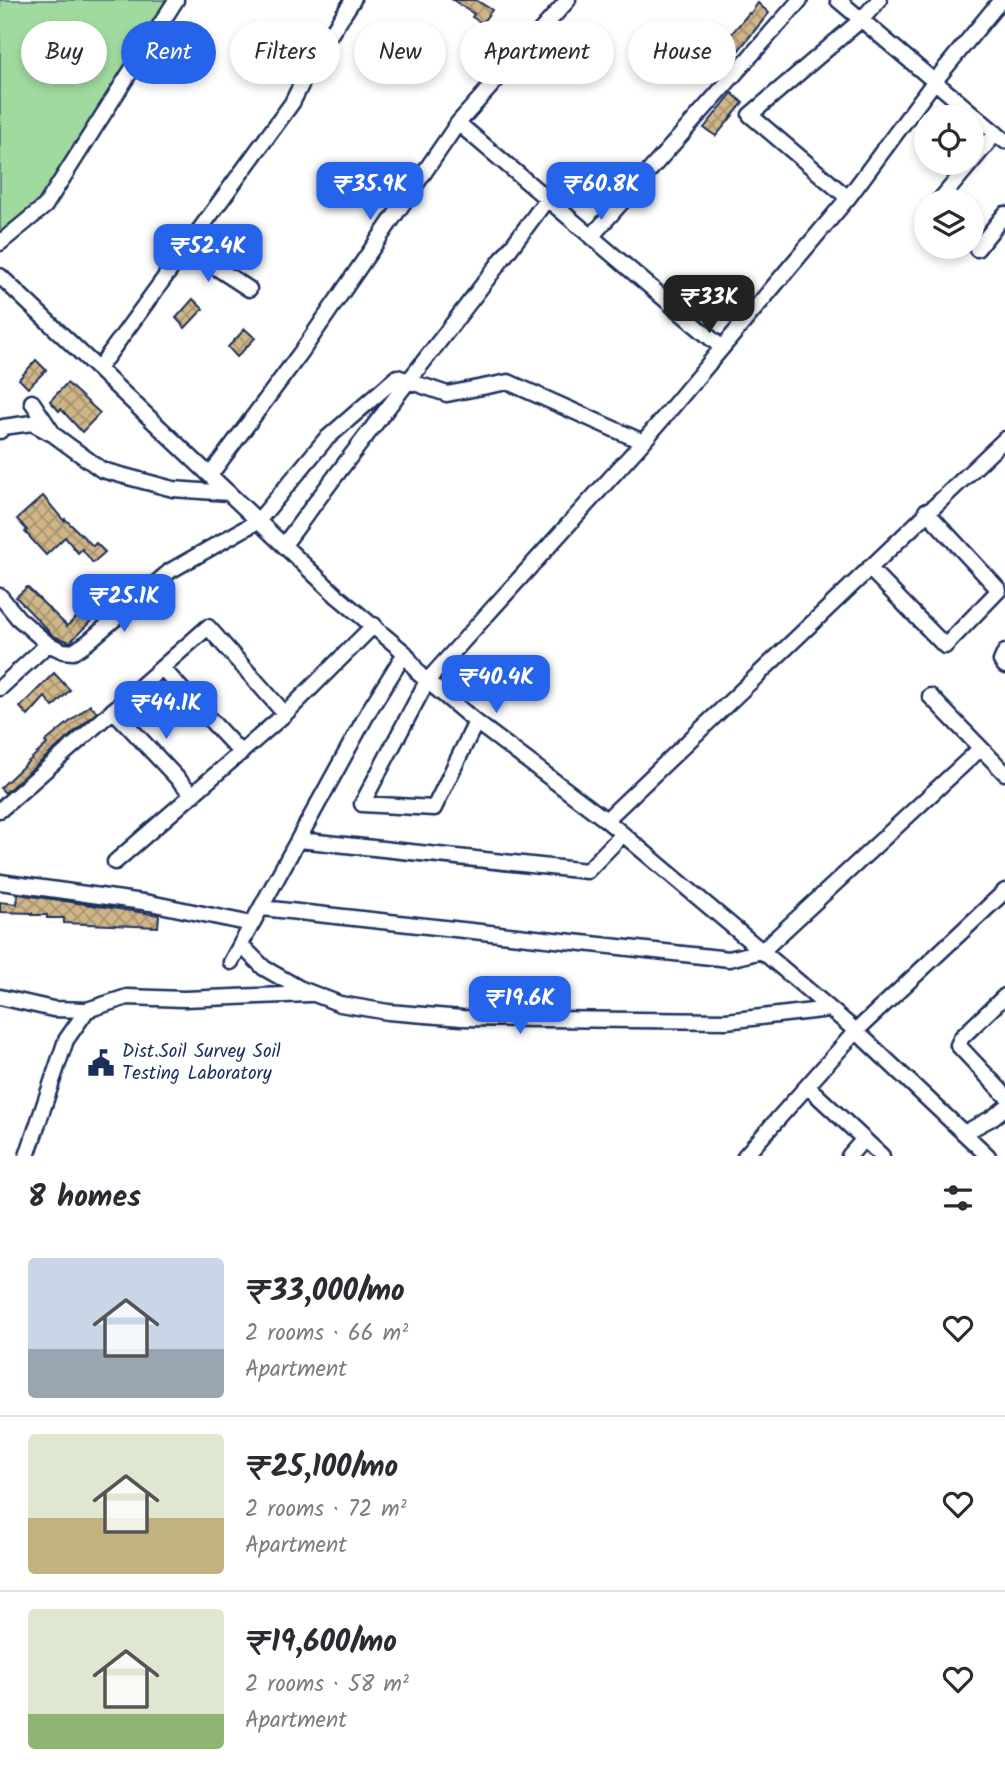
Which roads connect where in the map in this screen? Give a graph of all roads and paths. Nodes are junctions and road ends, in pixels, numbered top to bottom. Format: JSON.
{"nodes":[{"id":1,"x":176,"y":0,"type":"edge"},
{"id":2,"x":353,"y":0,"type":"edge"},
{"id":3,"x":568,"y":0,"type":"edge"},
{"id":4,"x":800,"y":0,"type":"edge"},
{"id":5,"x":838,"y":0,"type":"edge"},
{"id":6,"x":879,"y":0,"type":"edge"},
{"id":7,"x":1001,"y":0,"type":"edge"},
{"id":8,"x":862,"y":19,"type":"junction"},
{"id":9,"x":934,"y":82,"type":"junction"},
{"id":10,"x":458,"y":123,"type":"junction"},
{"id":11,"x":1000,"y":137,"type":"edge"},
{"id":12,"x":984,"y":151,"type":"edge"},
{"id":13,"x":961,"y":175,"type":"edge"},
{"id":14,"x":949,"y":189,"type":"edge"},
{"id":15,"x":848,"y":198,"type":"junction"},
{"id":16,"x":547,"y":199,"type":"junction"},
{"id":17,"x":1005,"y":214,"type":"edge"},
{"id":18,"x":592,"y":237,"type":"junction"},
{"id":19,"x":984,"y":240,"type":"edge"},
{"id":20,"x":0,"y":243,"type":"edge"},
{"id":21,"x":186,"y":248,"type":"junction"},
{"id":22,"x":0,"y":276,"type":"edge"},
{"id":23,"x":249,"y":289,"type":"dead end"},
{"id":24,"x":721,"y":348,"type":"junction"},
{"id":25,"x":98,"y":369,"type":"junction"},
{"id":26,"x":410,"y":381,"type":"junction"},
{"id":27,"x":32,"y":402,"type":"dead end"},
{"id":28,"x":0,"y":431,"type":"edge"},
{"id":29,"x":54,"y":435,"type":"junction"},
{"id":30,"x":1005,"y":439,"type":"edge"},
{"id":31,"x":643,"y":442,"type":"junction"},
{"id":32,"x":210,"y":475,"type":"junction"},
{"id":33,"x":229,"y":493,"type":"junction"},
{"id":34,"x":926,"y":511,"type":"junction"},
{"id":35,"x":258,"y":521,"type":"junction"},
{"id":36,"x":284,"y":545,"type":"junction"},
{"id":37,"x":869,"y":568,"type":"junction"},
{"id":38,"x":0,"y":596,"type":"edge"},
{"id":39,"x":374,"y":625,"type":"junction"},
{"id":40,"x":48,"y":644,"type":"junction"},
{"id":41,"x":1005,"y":652,"type":"edge"},
{"id":42,"x":405,"y":653,"type":"junction"},
{"id":43,"x":1005,"y":666,"type":"edge"},
{"id":44,"x":162,"y":668,"type":"junction"},
{"id":45,"x":428,"y":681,"type":"junction"},
{"id":46,"x":0,"y":688,"type":"edge"},
{"id":47,"x":930,"y":696,"type":"dead end"},
{"id":48,"x":113,"y":710,"type":"junction"},
{"id":49,"x":285,"y":714,"type":"junction"},
{"id":50,"x":476,"y":722,"type":"junction"},
{"id":51,"x":981,"y":748,"type":"junction"},
{"id":52,"x":241,"y":753,"type":"junction"},
{"id":53,"x":1005,"y":773,"type":"edge"},
{"id":54,"x":193,"y":795,"type":"junction"},
{"id":55,"x":0,"y":810,"type":"edge"},
{"id":56,"x":606,"y":820,"type":"junction"},
{"id":57,"x":623,"y":834,"type":"junction"},
{"id":58,"x":299,"y":840,"type":"junction"},
{"id":59,"x":115,"y":862,"type":"dead end"},
{"id":60,"x":0,"y":882,"type":"edge"},
{"id":61,"x":1005,"y":891,"type":"edge"},
{"id":62,"x":262,"y":908,"type":"junction"},
{"id":63,"x":253,"y":924,"type":"junction"},
{"id":64,"x":241,"y":944,"type":"junction"},
{"id":65,"x":762,"y":951,"type":"junction"},
{"id":66,"x":231,"y":962,"type":"dead end"},
{"id":67,"x":314,"y":994,"type":"junction"},
{"id":68,"x":1005,"y":996,"type":"edge"},
{"id":69,"x":0,"y":997,"type":"edge"},
{"id":70,"x":830,"y":1009,"type":"junction"},
{"id":71,"x":87,"y":1010,"type":"junction"},
{"id":72,"x":856,"y":1031,"type":"junction"},
{"id":73,"x":807,"y":1086,"type":"junction"},
{"id":74,"x":1005,"y":1095,"type":"edge"},
{"id":75,"x":1005,"y":1108,"type":"edge"},
{"id":76,"x":964,"y":1133,"type":"junction"},
{"id":77,"x":864,"y":1139,"type":"junction"},
{"id":78,"x":27,"y":1156,"type":"edge"},
{"id":79,"x":745,"y":1156,"type":"edge"},
{"id":80,"x":849,"y":1156,"type":"edge"},
{"id":81,"x":882,"y":1156,"type":"edge"},
{"id":82,"x":988,"y":1156,"type":"edge"}],
"edges":[{"from":1,"to":20,"type":"street"},
{"from":2,"to":21,"type":"street"},
{"from":3,"to":10,"type":"street"},
{"from":4,"to":18,"type":"street"},
{"from":5,"to":8,"type":"street"},
{"from":6,"to":8,"type":"street"},
{"from":7,"to":9,"type":"street"},
{"from":8,"to":9,"type":"street"},
{"from":8,"to":15,"type":"street"},
{"from":9,"to":11,"type":"street"},
{"from":9,"to":15,"type":"street"},
{"from":10,"to":16,"type":"street"},
{"from":10,"to":32,"type":"street"},
{"from":11,"to":12,"type":"street"},
{"from":13,"to":14,"type":"street"},
{"from":15,"to":24,"type":"street"},
{"from":16,"to":18,"type":"street"},
{"from":16,"to":26,"type":"street"},
{"from":17,"to":19,"type":"street"},
{"from":18,"to":24,"type":"street"},
{"from":21,"to":23,"type":"street"},
{"from":21,"to":25,"type":"street"},
{"from":22,"to":25,"type":"street"},
{"from":24,"to":31,"type":"street"},
{"from":25,"to":32,"type":"street"},
{"from":26,"to":31,"type":"street"},
{"from":26,"to":35,"type":"street"},
{"from":26,"to":36,"type":"street"},
{"from":27,"to":29,"type":"street"},
{"from":28,"to":29,"type":"street"},
{"from":29,"to":33,"type":"street"},
{"from":30,"to":34,"type":"street"},
{"from":31,"to":45,"type":"street"},
{"from":32,"to":33,"type":"street"},
{"from":33,"to":35,"type":"street"},
{"from":34,"to":37,"type":"street"},
{"from":34,"to":37,"type":"street"},
{"from":35,"to":36,"type":"street"},
{"from":35,"to":40,"type":"street"},
{"from":36,"to":39,"type":"street"},
{"from":37,"to":56,"type":"street"},
{"from":38,"to":40,"type":"street"},
{"from":39,"to":42,"type":"street"},
{"from":39,"to":49,"type":"street"},
{"from":40,"to":46,"type":"street"},
{"from":41,"to":43,"type":"street"},
{"from":42,"to":45,"type":"street"},
{"from":42,"to":58,"type":"street"},
{"from":44,"to":48,"type":"street"},
{"from":44,"to":49,"type":"street"},
{"from":44,"to":52,"type":"street"},
{"from":45,"to":50,"type":"street"},
{"from":45,"to":50,"type":"street"},
{"from":47,"to":51,"type":"street"},
{"from":48,"to":54,"type":"street"},
{"from":48,"to":55,"type":"street"},
{"from":49,"to":52,"type":"street"},
{"from":50,"to":56,"type":"street"},
{"from":51,"to":53,"type":"street"},
{"from":51,"to":65,"type":"street"},
{"from":52,"to":54,"type":"street"},
{"from":54,"to":59,"type":"street"},
{"from":56,"to":57,"type":"street"},
{"from":57,"to":58,"type":"street"},
{"from":57,"to":65,"type":"street"},
{"from":58,"to":62,"type":"street"},
{"from":60,"to":63,"type":"street"},
{"from":61,"to":72,"type":"street"},
{"from":62,"to":63,"type":"street"},
{"from":62,"to":65,"type":"street"},
{"from":63,"to":64,"type":"street"},
{"from":64,"to":66,"type":"street"},
{"from":64,"to":67,"type":"street"},
{"from":65,"to":70,"type":"street"},
{"from":67,"to":70,"type":"street"},
{"from":67,"to":71,"type":"street"},
{"from":68,"to":74,"type":"street"},
{"from":69,"to":71,"type":"street"},
{"from":70,"to":72,"type":"street"},
{"from":71,"to":78,"type":"street"},
{"from":72,"to":73,"type":"street"},
{"from":72,"to":76,"type":"street"},
{"from":73,"to":77,"type":"street"},
{"from":73,"to":79,"type":"street"},
{"from":75,"to":76,"type":"street"},
{"from":76,"to":82,"type":"street"},
{"from":77,"to":80,"type":"street"},
{"from":77,"to":81,"type":"street"}]}
